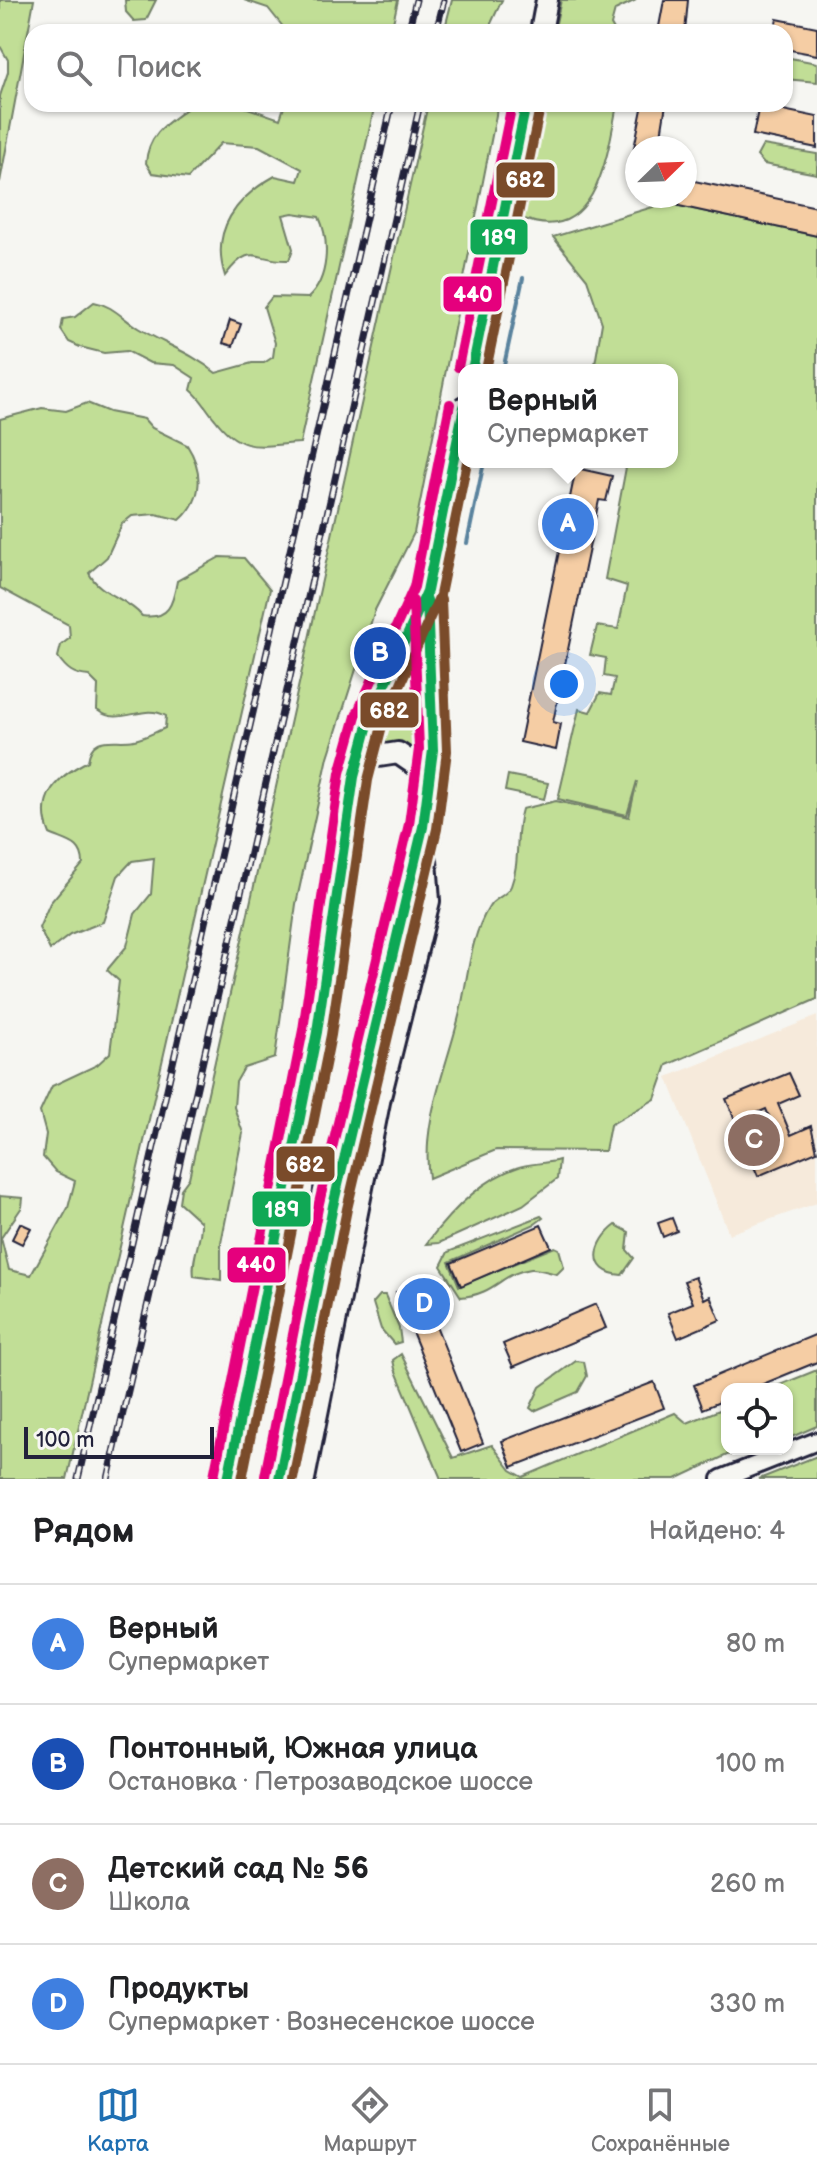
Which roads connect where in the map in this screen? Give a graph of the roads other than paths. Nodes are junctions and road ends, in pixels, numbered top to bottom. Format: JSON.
{"nodes":[{"id":1,"x":547,"y":0,"type":"edge"},
{"id":2,"x":542,"y":24,"type":"edge"},
{"id":3,"x":524,"y":112,"type":"edge"},
{"id":4,"x":473,"y":364,"type":"edge"},
{"id":5,"x":458,"y":437,"type":"edge"},
{"id":6,"x":427,"y":591,"type":"junction"},
{"id":7,"x":354,"y":777,"type":"junction"},
{"id":8,"x":427,"y":794,"type":"junction"},
{"id":9,"x":423,"y":827,"type":"junction"},
{"id":10,"x":317,"y":1032,"type":"junction"},
{"id":11,"x":817,"y":1441,"type":"edge"},
{"id":12,"x":228,"y":1479,"type":"edge"},
{"id":13,"x":253,"y":1479,"type":"edge"},
{"id":14,"x":279,"y":1479,"type":"edge"},
{"id":15,"x":304,"y":1479,"type":"edge"},
{"id":16,"x":721,"y":1479,"type":"edge"}],
"edges":[{"from":1,"to":2,"type":"main road"},
{"from":3,"to":4,"type":"main road"},
{"from":5,"to":6,"type":"main road"},
{"from":6,"to":7,"type":"main road"},
{"from":6,"to":8,"type":"main road"},
{"from":7,"to":8,"type":"main road"},
{"from":7,"to":10,"type":"main road"},
{"from":8,"to":9,"type":"main road"},
{"from":9,"to":14,"type":"main road"},
{"from":9,"to":15,"type":"main road"},
{"from":10,"to":12,"type":"main road"},
{"from":10,"to":13,"type":"main road"},
{"from":11,"to":16,"type":"street"}]}
